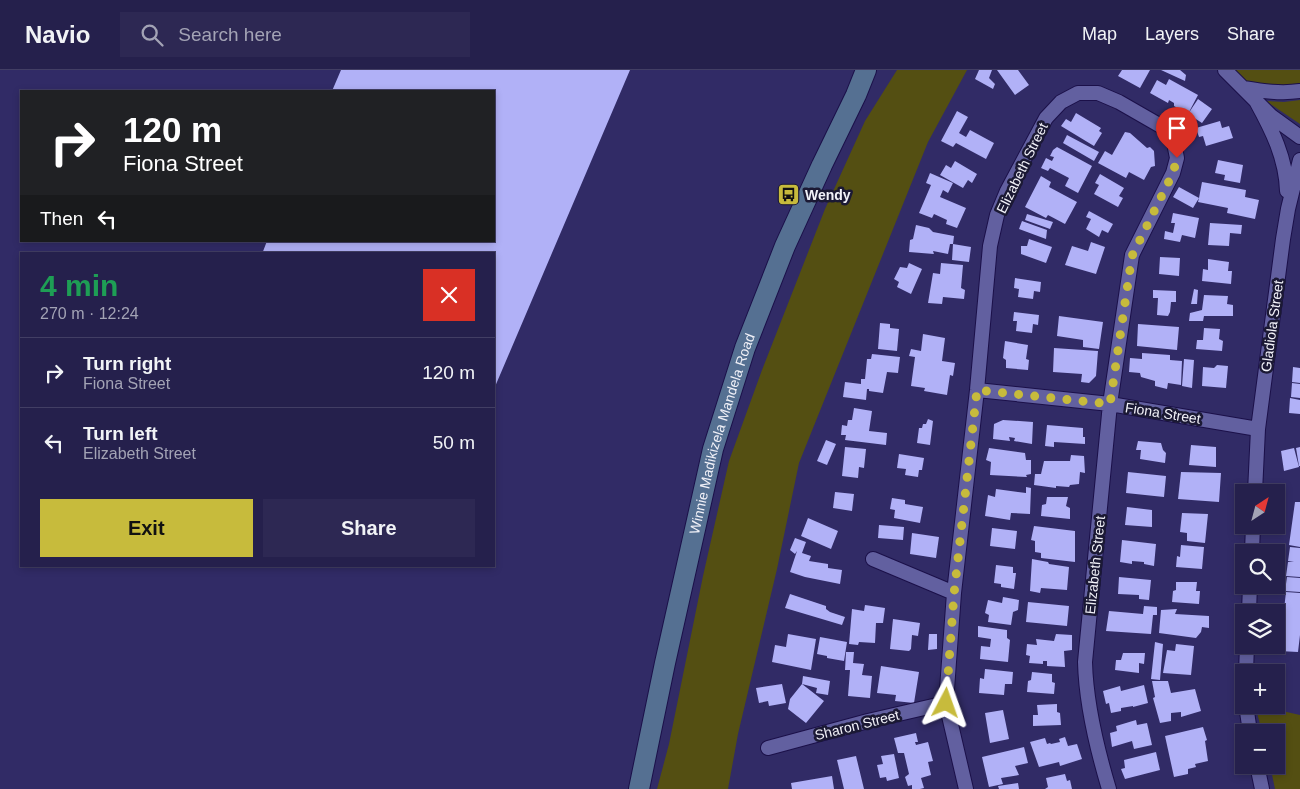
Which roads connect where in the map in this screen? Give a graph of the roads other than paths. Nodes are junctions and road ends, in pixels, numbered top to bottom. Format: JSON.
{"nodes":[{"id":1,"x":866,"y":70,"type":"edge"},
{"id":2,"x":876,"y":70,"type":"edge"},
{"id":3,"x":1225,"y":70,"type":"edge"},
{"id":4,"x":1243,"y":88,"type":"junction"},
{"id":5,"x":1300,"y":90,"type":"edge"},
{"id":6,"x":856,"y":94,"type":"junction"},
{"id":7,"x":1256,"y":101,"type":"junction"},
{"id":8,"x":1300,"y":137,"type":"edge"},
{"id":9,"x":1300,"y":160,"type":"edge"},
{"id":10,"x":1288,"y":209,"type":"junction"},
{"id":11,"x":977,"y":390,"type":"junction"},
{"id":12,"x":1110,"y":404,"type":"junction"},
{"id":13,"x":1258,"y":429,"type":"junction"},
{"id":14,"x":1255,"y":484,"type":"edge"},
{"id":15,"x":873,"y":559,"type":"dead end"},
{"id":16,"x":954,"y":594,"type":"junction"},
{"id":17,"x":946,"y":703,"type":"junction"},
{"id":18,"x":768,"y":748,"type":"dead end"},
{"id":19,"x":1257,"y":774,"type":"edge"},
{"id":20,"x":1257,"y":788,"type":"edge"},
{"id":21,"x":639,"y":789,"type":"edge"},
{"id":22,"x":966,"y":789,"type":"edge"},
{"id":23,"x":1109,"y":789,"type":"edge"}],
"edges":[{"from":1,"to":6,"type":"main road","name":"Winnie Madikizela Mandela Road"},
{"from":2,"to":6,"type":"main road","name":"Winnie Madikizela Mandela Road"},
{"from":3,"to":4,"type":"street"},
{"from":4,"to":5,"type":"street"},
{"from":4,"to":7,"type":"street"},
{"from":6,"to":21,"type":"main road","name":"Winnie Madikizela Mandela Road"},
{"from":7,"to":8,"type":"street"},
{"from":7,"to":10,"type":"street"},
{"from":9,"to":10,"type":"street","name":"Gladiola Street"},
{"from":10,"to":13,"type":"street","name":"Gladiola Street"},
{"from":11,"to":12,"type":"street","name":"Fiona Street"},
{"from":11,"to":12,"type":"street","name":"Elizabeth Street"},
{"from":11,"to":16,"type":"street","name":"Elizabeth Street"},
{"from":12,"to":13,"type":"street","name":"Fiona Street"},
{"from":12,"to":23,"type":"street","name":"Elizabeth Street"},
{"from":13,"to":14,"type":"street","name":"Gladiola Street"},
{"from":15,"to":16,"type":"street"},
{"from":16,"to":17,"type":"street","name":"Elizabeth Street"},
{"from":17,"to":18,"type":"street","name":"Sharon Street"},
{"from":17,"to":22,"type":"street","name":"Elizabeth Street"},
{"from":19,"to":20,"type":"street"}]}
